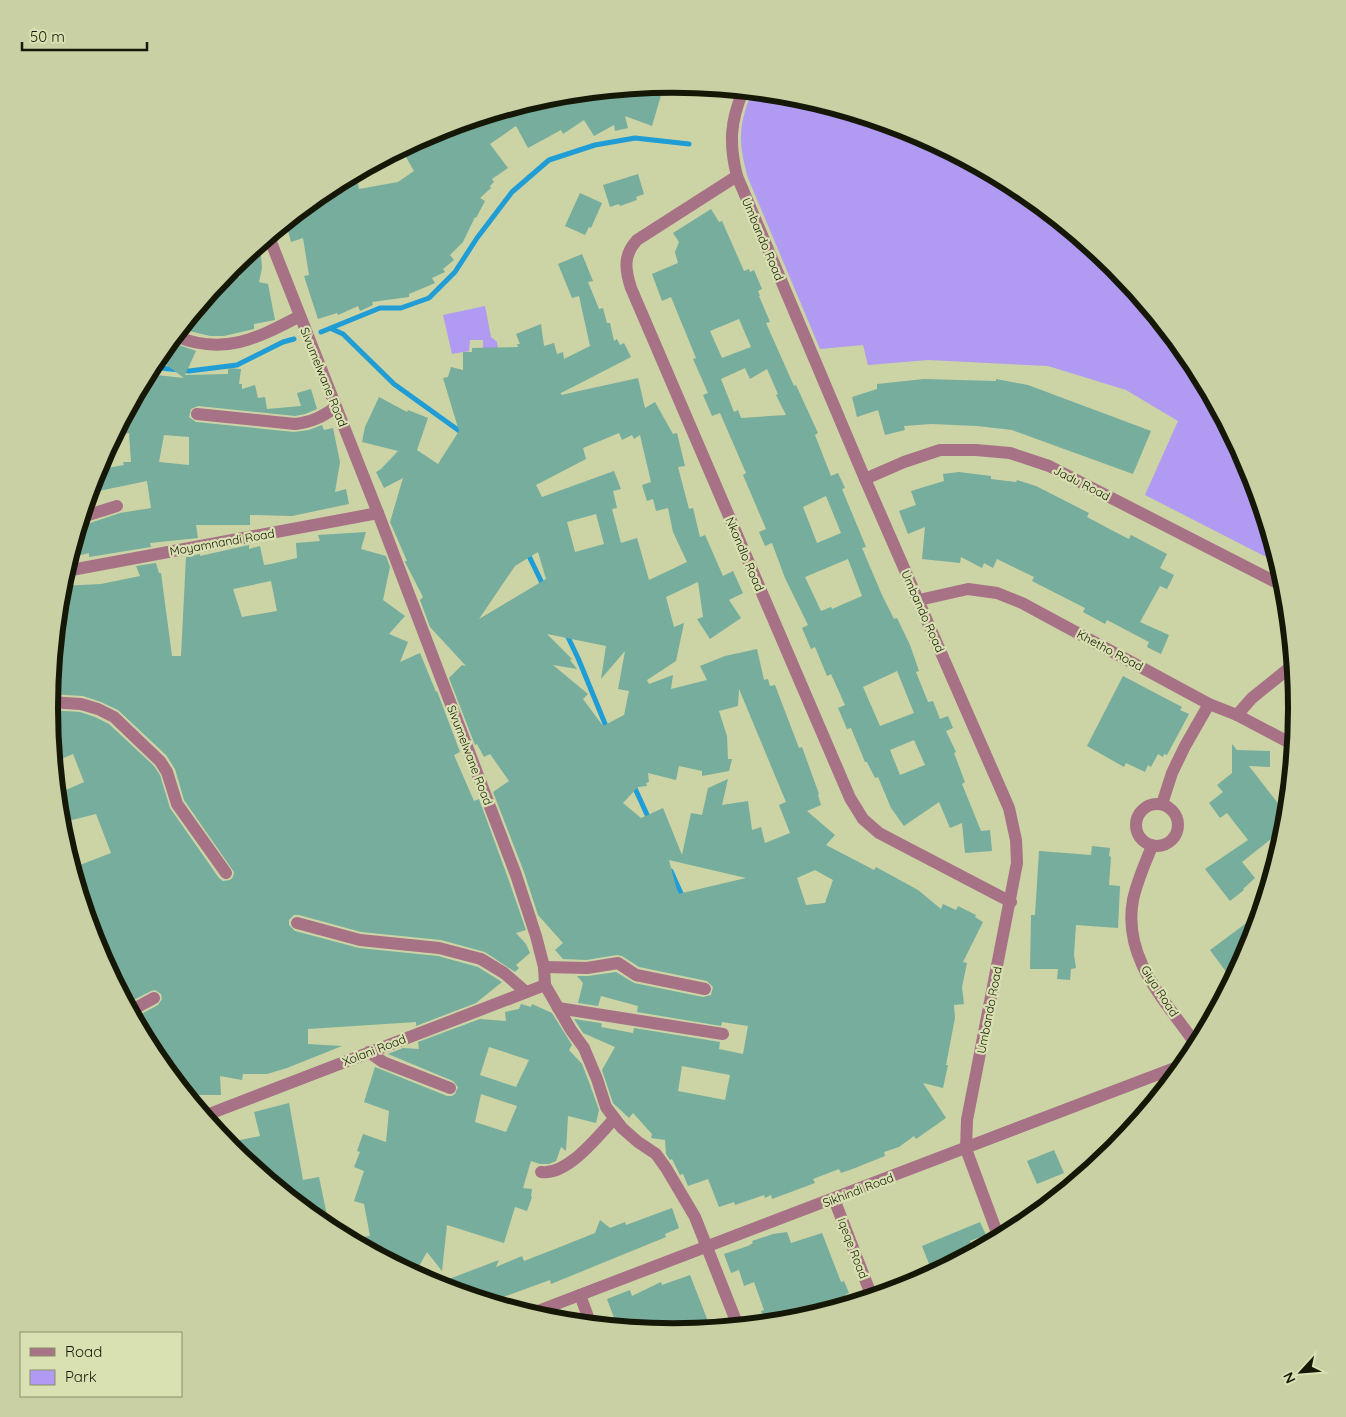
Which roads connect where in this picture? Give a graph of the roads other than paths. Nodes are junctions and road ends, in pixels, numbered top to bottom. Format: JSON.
{"nodes":[{"id":1,"x":741,"y":97,"type":"edge"},
{"id":2,"x":736,"y":176,"type":"junction"},
{"id":3,"x":271,"y":243,"type":"edge"},
{"id":4,"x":300,"y":316,"type":"junction"},
{"id":5,"x":182,"y":339,"type":"edge"},
{"id":6,"x":336,"y":407,"type":"junction"},
{"id":7,"x":197,"y":414,"type":"dead end"},
{"id":8,"x":865,"y":479,"type":"junction"},
{"id":9,"x":117,"y":506,"type":"dead end"},
{"id":10,"x":378,"y":513,"type":"junction"},
{"id":11,"x":89,"y":515,"type":"edge"},
{"id":12,"x":73,"y":570,"type":"edge"},
{"id":13,"x":1276,"y":583,"type":"edge"},
{"id":14,"x":919,"y":600,"type":"junction"},
{"id":15,"x":1287,"y":670,"type":"edge"},
{"id":16,"x":58,"y":703,"type":"edge"},
{"id":17,"x":1209,"y":704,"type":"junction"},
{"id":18,"x":1236,"y":716,"type":"junction"},
{"id":19,"x":1287,"y":742,"type":"edge"},
{"id":20,"x":1162,"y":804,"type":"junction"},
{"id":21,"x":1152,"y":846,"type":"junction"},
{"id":22,"x":226,"y":873,"type":"dead end"},
{"id":23,"x":1011,"y":902,"type":"junction"},
{"id":24,"x":296,"y":923,"type":"dead end"},
{"id":25,"x":544,"y":967,"type":"junction"},
{"id":26,"x":545,"y":985,"type":"junction"},
{"id":27,"x":705,"y":988,"type":"dead end"},
{"id":28,"x":526,"y":992,"type":"junction"},
{"id":29,"x":154,"y":998,"type":"dead end"},
{"id":30,"x":135,"y":1007,"type":"edge"},
{"id":31,"x":558,"y":1008,"type":"junction"},
{"id":32,"x":723,"y":1034,"type":"dead end"},
{"id":33,"x":1192,"y":1039,"type":"edge"},
{"id":34,"x":369,"y":1052,"type":"junction"},
{"id":35,"x":1171,"y":1070,"type":"edge"},
{"id":36,"x":450,"y":1088,"type":"dead end"},
{"id":37,"x":210,"y":1114,"type":"edge"},
{"id":38,"x":614,"y":1119,"type":"junction"},
{"id":39,"x":966,"y":1149,"type":"junction"},
{"id":40,"x":541,"y":1172,"type":"dead end"},
{"id":41,"x":834,"y":1199,"type":"junction"},
{"id":42,"x":997,"y":1231,"type":"edge"},
{"id":43,"x":708,"y":1247,"type":"junction"},
{"id":44,"x":870,"y":1291,"type":"edge"},
{"id":45,"x":580,"y":1295,"type":"junction"},
{"id":46,"x":542,"y":1309,"type":"edge"},
{"id":47,"x":589,"y":1318,"type":"edge"},
{"id":48,"x":736,"y":1321,"type":"edge"}],
"edges":[{"from":1,"to":2,"type":"street","name":"Umbando Road"},
{"from":2,"to":8,"type":"street","name":"Umbando Road"},
{"from":2,"to":23,"type":"street","name":"Nkondlo Road"},
{"from":3,"to":4,"type":"street","name":"Sivumelwane Road"},
{"from":4,"to":5,"type":"street"},
{"from":4,"to":6,"type":"street","name":"Sivumelwane Road"},
{"from":6,"to":7,"type":"street"},
{"from":6,"to":10,"type":"street","name":"Sivumelwane Road"},
{"from":8,"to":13,"type":"street","name":"Jadu Road"},
{"from":8,"to":14,"type":"street","name":"Umbando Road"},
{"from":9,"to":11,"type":"street"},
{"from":10,"to":12,"type":"street","name":"Moyamnandi Road"},
{"from":10,"to":25,"type":"street","name":"Sivumelwane Road"},
{"from":14,"to":17,"type":"street","name":"Khetho Road"},
{"from":14,"to":23,"type":"street","name":"Umbando Road"},
{"from":15,"to":18,"type":"street"},
{"from":16,"to":22,"type":"street"},
{"from":17,"to":18,"type":"street","name":"Khetho Road"},
{"from":17,"to":20,"type":"street"},
{"from":18,"to":19,"type":"street","name":"Khetho Road"},
{"from":20,"to":21,"type":"street"},
{"from":20,"to":21,"type":"street"},
{"from":21,"to":33,"type":"street","name":"Giya Road"},
{"from":23,"to":39,"type":"street","name":"Umbando Road"},
{"from":24,"to":28,"type":"street"},
{"from":25,"to":26,"type":"street","name":"Sivumelwane Road"},
{"from":25,"to":27,"type":"street"},
{"from":26,"to":28,"type":"street","name":"Xolani Road"},
{"from":26,"to":31,"type":"street","name":"Sivumelwane Road"},
{"from":28,"to":34,"type":"street","name":"Xolani Road"},
{"from":29,"to":30,"type":"street"},
{"from":31,"to":32,"type":"street"},
{"from":31,"to":38,"type":"street","name":"Sivumelwane Road"},
{"from":34,"to":36,"type":"street"},
{"from":34,"to":37,"type":"street","name":"Xolani Road"},
{"from":35,"to":39,"type":"street","name":"Sikhindi Road"},
{"from":38,"to":40,"type":"street"},
{"from":38,"to":43,"type":"street","name":"Sivumelwane Road"},
{"from":39,"to":41,"type":"street","name":"Sikhindi Road"},
{"from":39,"to":42,"type":"street"},
{"from":41,"to":43,"type":"street","name":"Sikhindi Road"},
{"from":41,"to":44,"type":"street","name":"Iqeqe Road"},
{"from":43,"to":45,"type":"street","name":"Sikhindi Road"},
{"from":43,"to":48,"type":"street","name":"Sivumelwane Road"},
{"from":45,"to":46,"type":"street","name":"Sikhindi Road"},
{"from":45,"to":47,"type":"street"}]}
